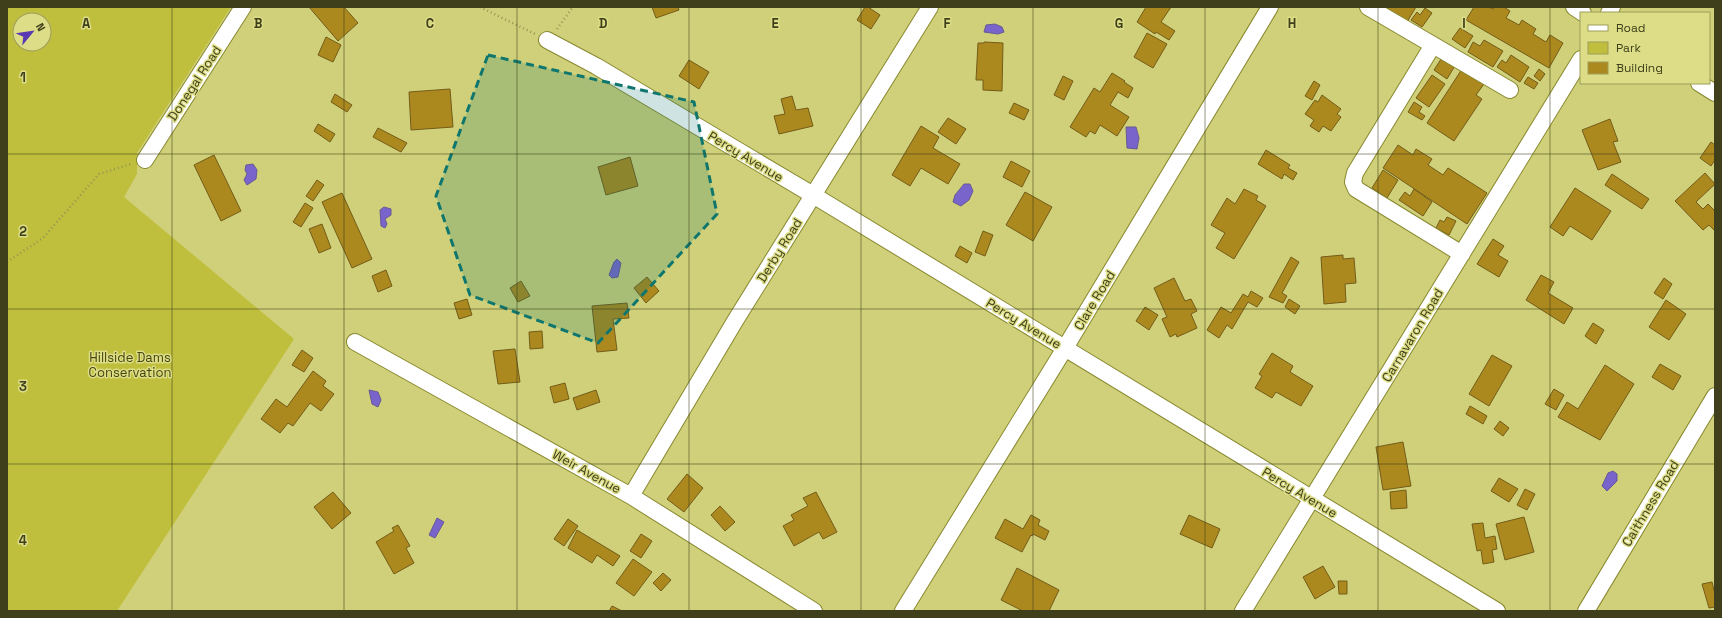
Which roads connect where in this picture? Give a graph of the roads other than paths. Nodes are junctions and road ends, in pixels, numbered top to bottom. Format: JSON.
{"nodes":[{"id":1,"x":243,"y":7,"type":"edge"},
{"id":2,"x":930,"y":7,"type":"edge"},
{"id":3,"x":1270,"y":7,"type":"edge"},
{"id":4,"x":1368,"y":7,"type":"edge"},
{"id":5,"x":547,"y":40,"type":"road end"},
{"id":6,"x":1433,"y":45,"type":"junction"},
{"id":7,"x":1580,"y":61,"type":"edge"},
{"id":8,"x":1701,"y":84,"type":"edge"},
{"id":9,"x":1510,"y":90,"type":"dead end"},
{"id":10,"x":1715,"y":93,"type":"edge"},
{"id":11,"x":145,"y":160,"type":"road end"},
{"id":12,"x":813,"y":195,"type":"junction"},
{"id":13,"x":1462,"y":254,"type":"junction"},
{"id":14,"x":355,"y":342,"type":"dead end"},
{"id":15,"x":1065,"y":348,"type":"junction"},
{"id":16,"x":1715,"y":396,"type":"edge"},
{"id":17,"x":631,"y":496,"type":"junction"},
{"id":18,"x":1312,"y":500,"type":"junction"},
{"id":19,"x":814,"y":611,"type":"edge"},
{"id":20,"x":903,"y":611,"type":"edge"},
{"id":21,"x":1243,"y":611,"type":"edge"},
{"id":22,"x":1497,"y":611,"type":"edge"},
{"id":23,"x":1586,"y":611,"type":"edge"}],
"edges":[{"from":1,"to":11,"type":"street","name":"Donegal Road"},
{"from":2,"to":12,"type":"street","name":"Derby Road"},
{"from":3,"to":15,"type":"street","name":"Clare Road"},
{"from":4,"to":6,"type":"street"},
{"from":5,"to":12,"type":"street","name":"Percy Avenue"},
{"from":6,"to":9,"type":"street"},
{"from":6,"to":13,"type":"street"},
{"from":7,"to":13,"type":"street","name":"Carnavaron Road"},
{"from":8,"to":10,"type":"street"},
{"from":12,"to":15,"type":"street","name":"Percy Avenue"},
{"from":12,"to":17,"type":"street","name":"Derby Road"},
{"from":13,"to":18,"type":"street","name":"Carnavaron Road"},
{"from":14,"to":17,"type":"street","name":"Weir Avenue"},
{"from":15,"to":18,"type":"street","name":"Percy Avenue"},
{"from":15,"to":20,"type":"street","name":"Clare Road"},
{"from":16,"to":23,"type":"street","name":"Caithness Road"},
{"from":17,"to":19,"type":"street","name":"Weir Avenue"},
{"from":18,"to":21,"type":"street","name":"Carnavaron Road"},
{"from":18,"to":22,"type":"street","name":"Percy Avenue"}]}
